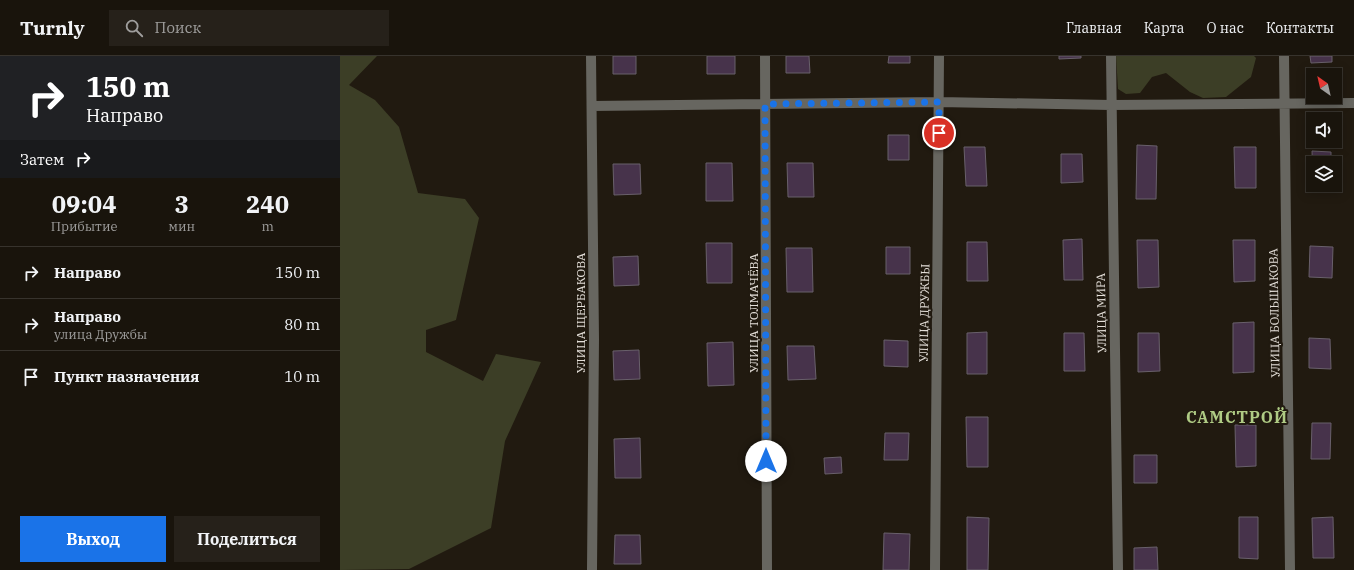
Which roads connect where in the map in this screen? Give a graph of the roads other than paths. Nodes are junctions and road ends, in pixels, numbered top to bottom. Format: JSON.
{"nodes":[{"id":1,"x":591,"y":56,"type":"edge"},
{"id":2,"x":765,"y":56,"type":"edge"},
{"id":3,"x":939,"y":56,"type":"edge"},
{"id":4,"x":1111,"y":56,"type":"edge"},
{"id":5,"x":1284,"y":56,"type":"edge"},
{"id":6,"x":939,"y":102,"type":"junction"},
{"id":7,"x":765,"y":104,"type":"junction"},
{"id":8,"x":1111,"y":104,"type":"junction"},
{"id":9,"x":1284,"y":104,"type":"junction"},
{"id":10,"x":1354,"y":104,"type":"edge"},
{"id":11,"x":592,"y":106,"type":"junction"},
{"id":12,"x":592,"y":570,"type":"edge"},
{"id":13,"x":767,"y":570,"type":"edge"},
{"id":14,"x":935,"y":570,"type":"edge"},
{"id":15,"x":1118,"y":570,"type":"edge"},
{"id":16,"x":1290,"y":570,"type":"edge"}],
"edges":[{"from":1,"to":11,"type":"street","name":"УЛИЦА ЩЕРБАКОВА"},
{"from":2,"to":7,"type":"street","name":"УЛИЦА ТОЛМАЧЁВА"},
{"from":3,"to":6,"type":"street","name":"УЛИЦА ДРУЖБЫ"},
{"from":4,"to":8,"type":"street","name":"УЛИЦА МИРА"},
{"from":5,"to":9,"type":"street","name":"УЛИЦА БОЛЬШАКОВА"},
{"from":6,"to":7,"type":"street"},
{"from":6,"to":8,"type":"street"},
{"from":6,"to":14,"type":"street","name":"УЛИЦА ДРУЖБЫ"},
{"from":7,"to":11,"type":"street"},
{"from":7,"to":13,"type":"street","name":"УЛИЦА ТОЛМАЧЁВА"},
{"from":8,"to":9,"type":"street"},
{"from":8,"to":15,"type":"street","name":"УЛИЦА МИРА"},
{"from":9,"to":10,"type":"street"},
{"from":9,"to":16,"type":"street","name":"УЛИЦА БОЛЬШАКОВА"},
{"from":11,"to":12,"type":"street","name":"УЛИЦА ЩЕРБАКОВА"}]}
